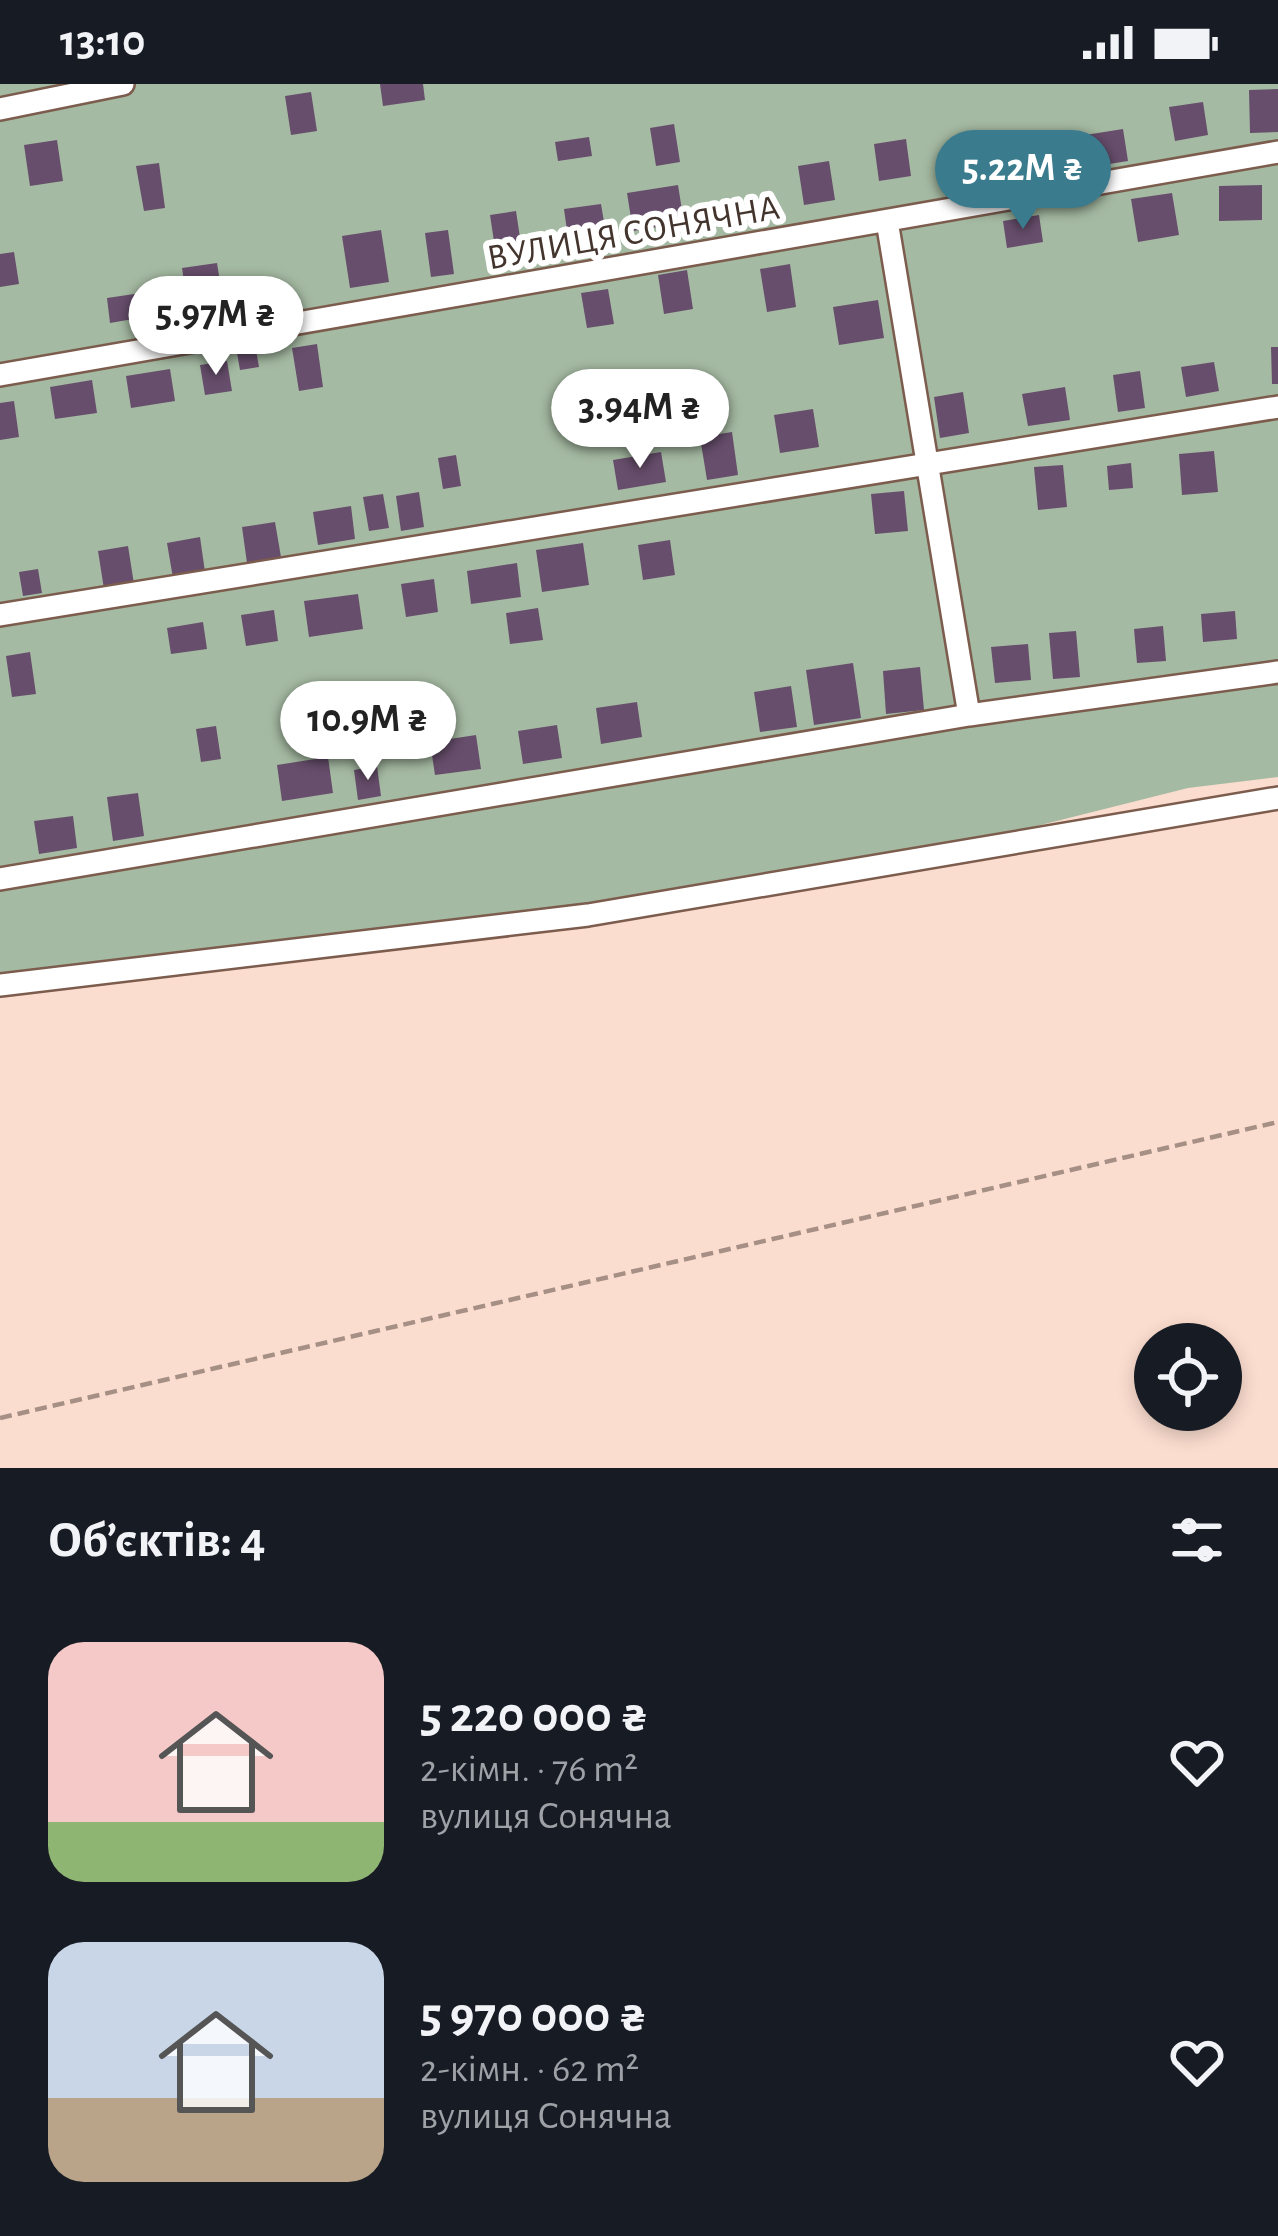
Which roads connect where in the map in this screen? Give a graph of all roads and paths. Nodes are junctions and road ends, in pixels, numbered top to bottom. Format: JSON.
{"nodes":[{"id":1,"x":123,"y":84,"type":"edge"},
{"id":2,"x":0,"y":109,"type":"edge"},
{"id":3,"x":1278,"y":152,"type":"edge"},
{"id":4,"x":887,"y":221,"type":"junction"},
{"id":5,"x":0,"y":375,"type":"edge"},
{"id":6,"x":1278,"y":407,"type":"edge"},
{"id":7,"x":925,"y":464,"type":"junction"},
{"id":8,"x":0,"y":615,"type":"edge"},
{"id":9,"x":1278,"y":672,"type":"edge"},
{"id":10,"x":969,"y":715,"type":"junction"},
{"id":11,"x":1278,"y":797,"type":"edge"},
{"id":12,"x":0,"y":879,"type":"edge"},
{"id":13,"x":0,"y":985,"type":"edge"},
{"id":14,"x":1278,"y":1122,"type":"edge"},
{"id":15,"x":0,"y":1418,"type":"edge"}],
"edges":[{"from":1,"to":2,"type":"street"},
{"from":3,"to":4,"type":"street","name":"ВУЛИЦЯ СОНЯЧНА"},
{"from":4,"to":5,"type":"street","name":"ВУЛИЦЯ СОНЯЧНА"},
{"from":4,"to":7,"type":"street"},
{"from":6,"to":7,"type":"street"},
{"from":7,"to":8,"type":"street"},
{"from":7,"to":10,"type":"street"},
{"from":9,"to":10,"type":"street"},
{"from":10,"to":12,"type":"street"},
{"from":11,"to":13,"type":"street"},
{"from":14,"to":15,"type":"path"}]}
